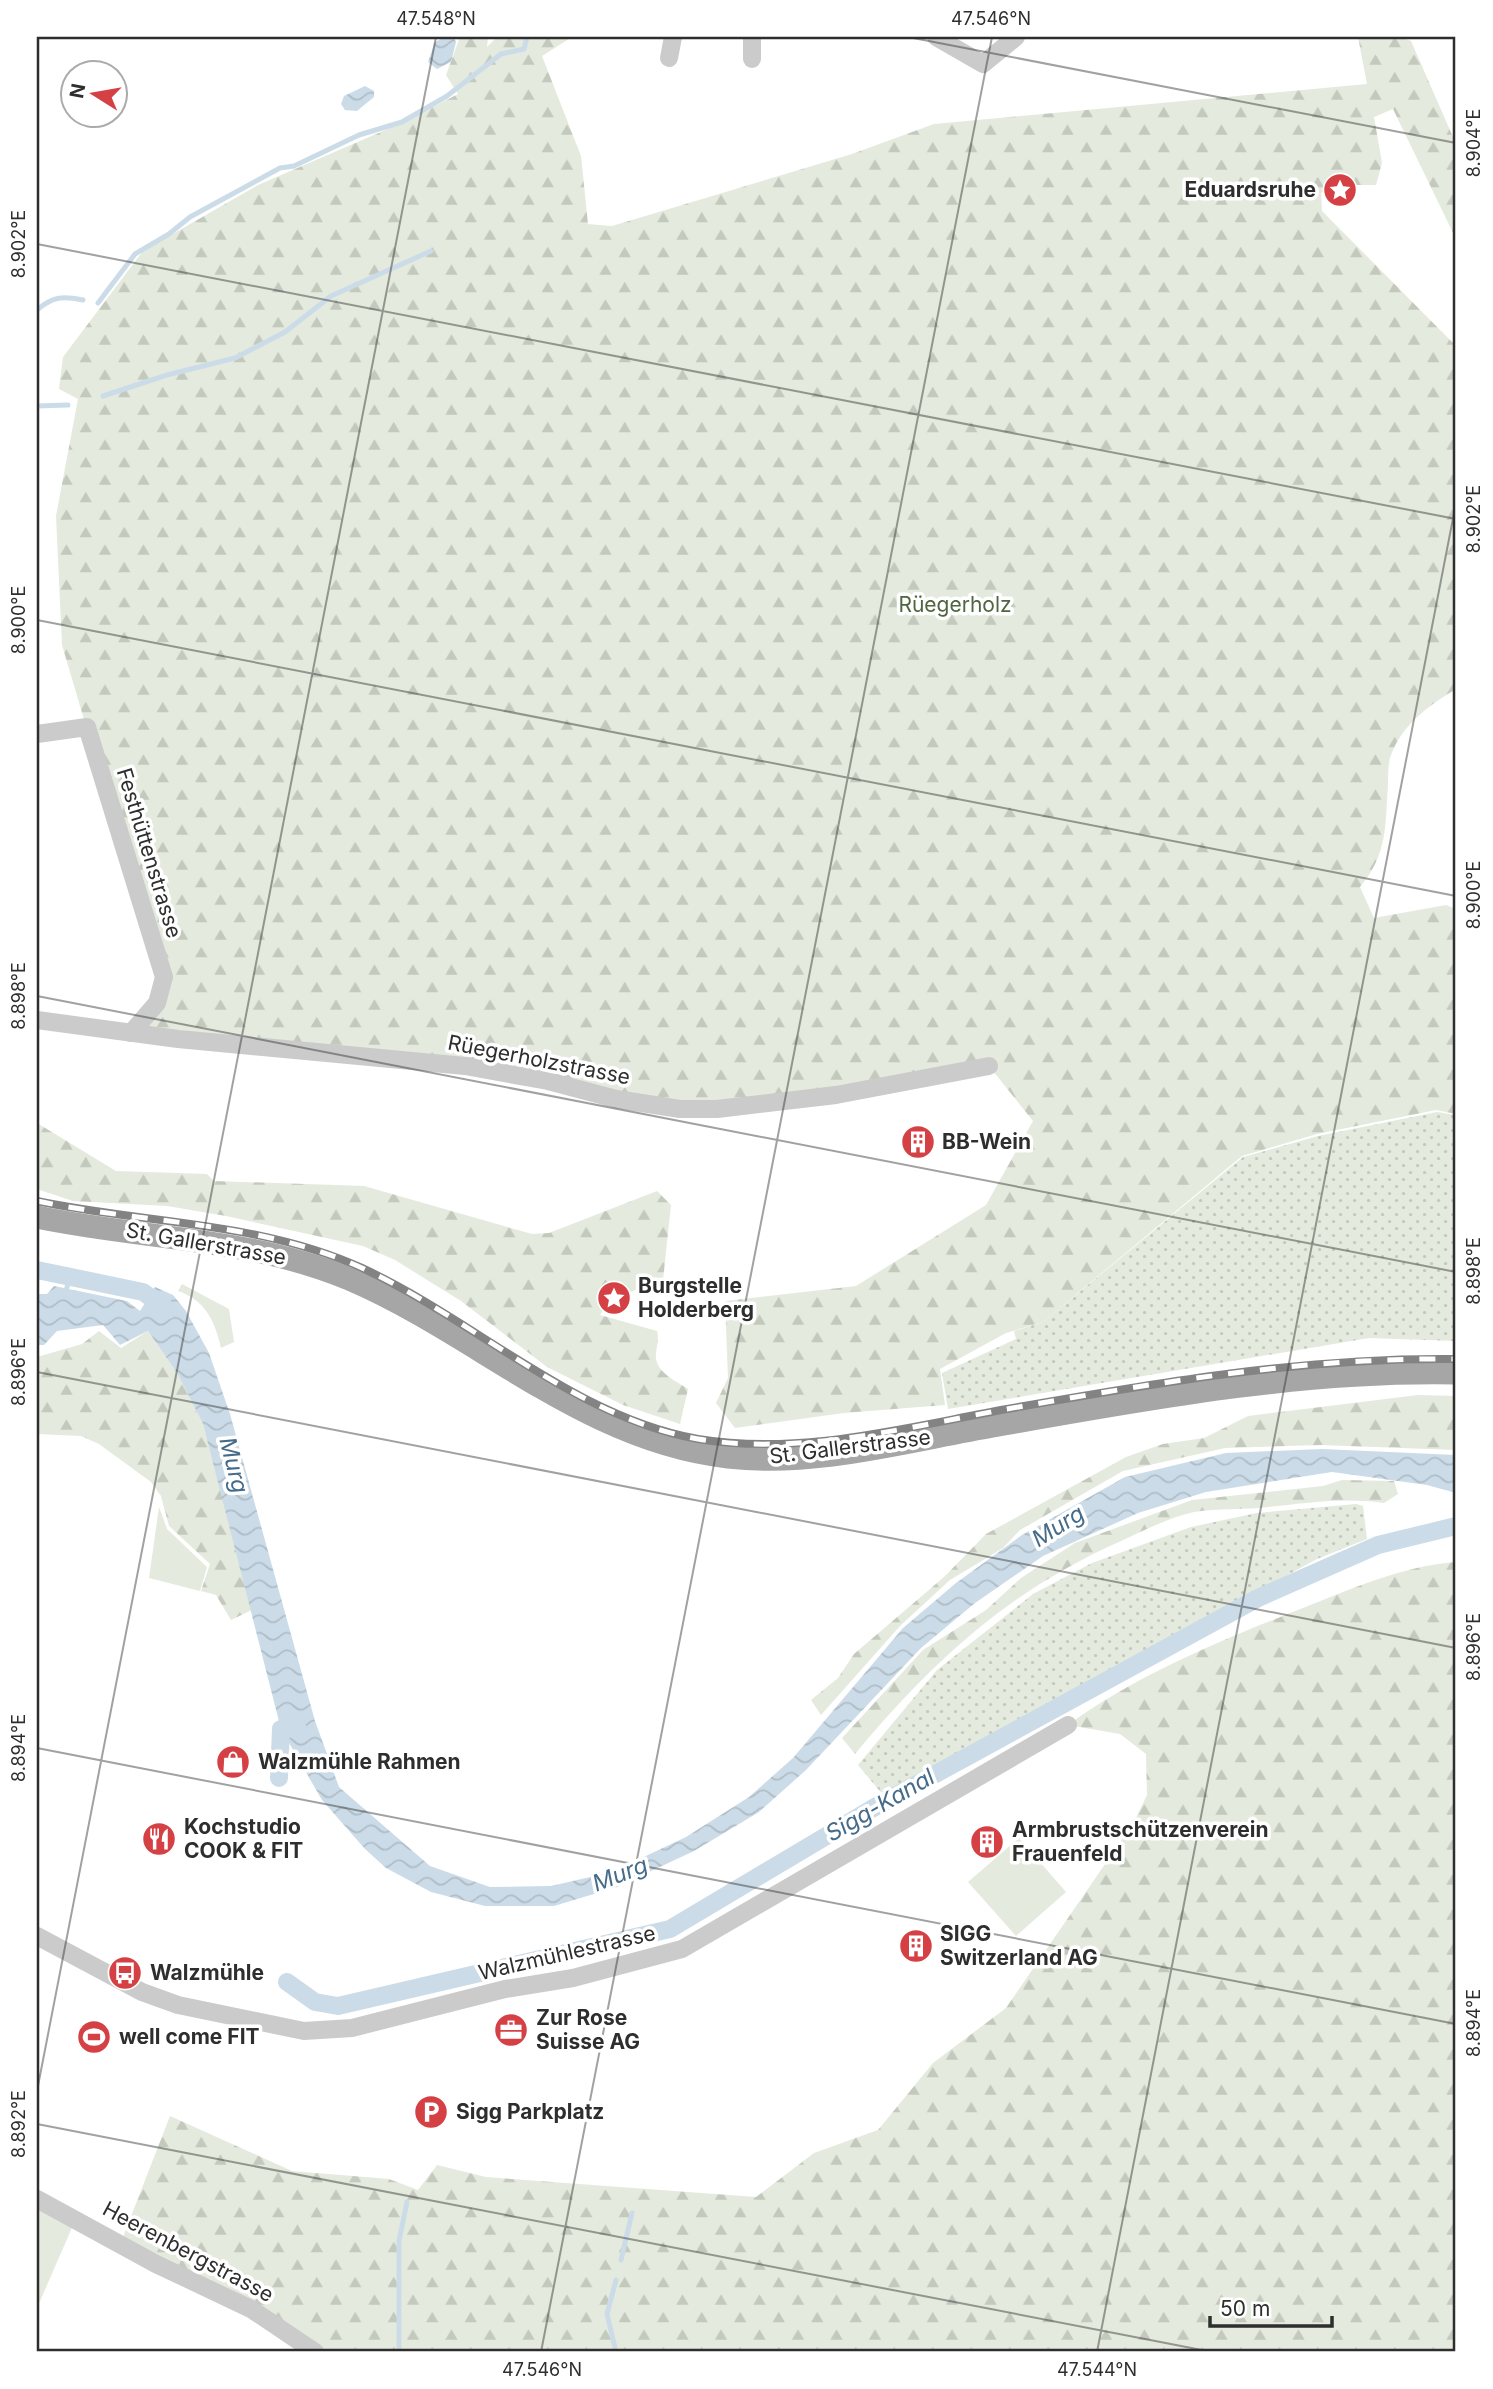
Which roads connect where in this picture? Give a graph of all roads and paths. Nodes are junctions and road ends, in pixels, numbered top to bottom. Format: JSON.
{"nodes":[{"id":1,"x":673,"y":37,"type":"edge"},
{"id":2,"x":752,"y":37,"type":"edge"},
{"id":3,"x":936,"y":37,"type":"edge"},
{"id":4,"x":1016,"y":37,"type":"edge"},
{"id":5,"x":669,"y":58,"type":"dead end"},
{"id":6,"x":752,"y":59,"type":"dead end"},
{"id":7,"x":37,"y":734,"type":"edge"},
{"id":8,"x":37,"y":1020,"type":"edge"},
{"id":9,"x":131,"y":1033,"type":"junction"},
{"id":10,"x":989,"y":1066,"type":"dead end"},
{"id":11,"x":37,"y":1217,"type":"edge"},
{"id":12,"x":1456,"y":1373,"type":"edge"},
{"id":13,"x":1068,"y":1725,"type":"dead end"},
{"id":14,"x":37,"y":1936,"type":"edge"},
{"id":15,"x":37,"y":2199,"type":"edge"},
{"id":16,"x":315,"y":2352,"type":"edge"}],
"edges":[{"from":1,"to":5,"type":"street"},
{"from":2,"to":6,"type":"street"},
{"from":3,"to":4,"type":"street"},
{"from":7,"to":9,"type":"street","name":"Festhüttenstrasse"},
{"from":8,"to":9,"type":"street","name":"Rüegerholzstrasse"},
{"from":9,"to":10,"type":"street","name":"Rüegerholzstrasse"},
{"from":11,"to":12,"type":"main road","name":"St. Gallerstrasse"},
{"from":13,"to":14,"type":"street","name":"Walzmühlestrasse"},
{"from":15,"to":16,"type":"street","name":"Heerenbergstrasse"}]}
